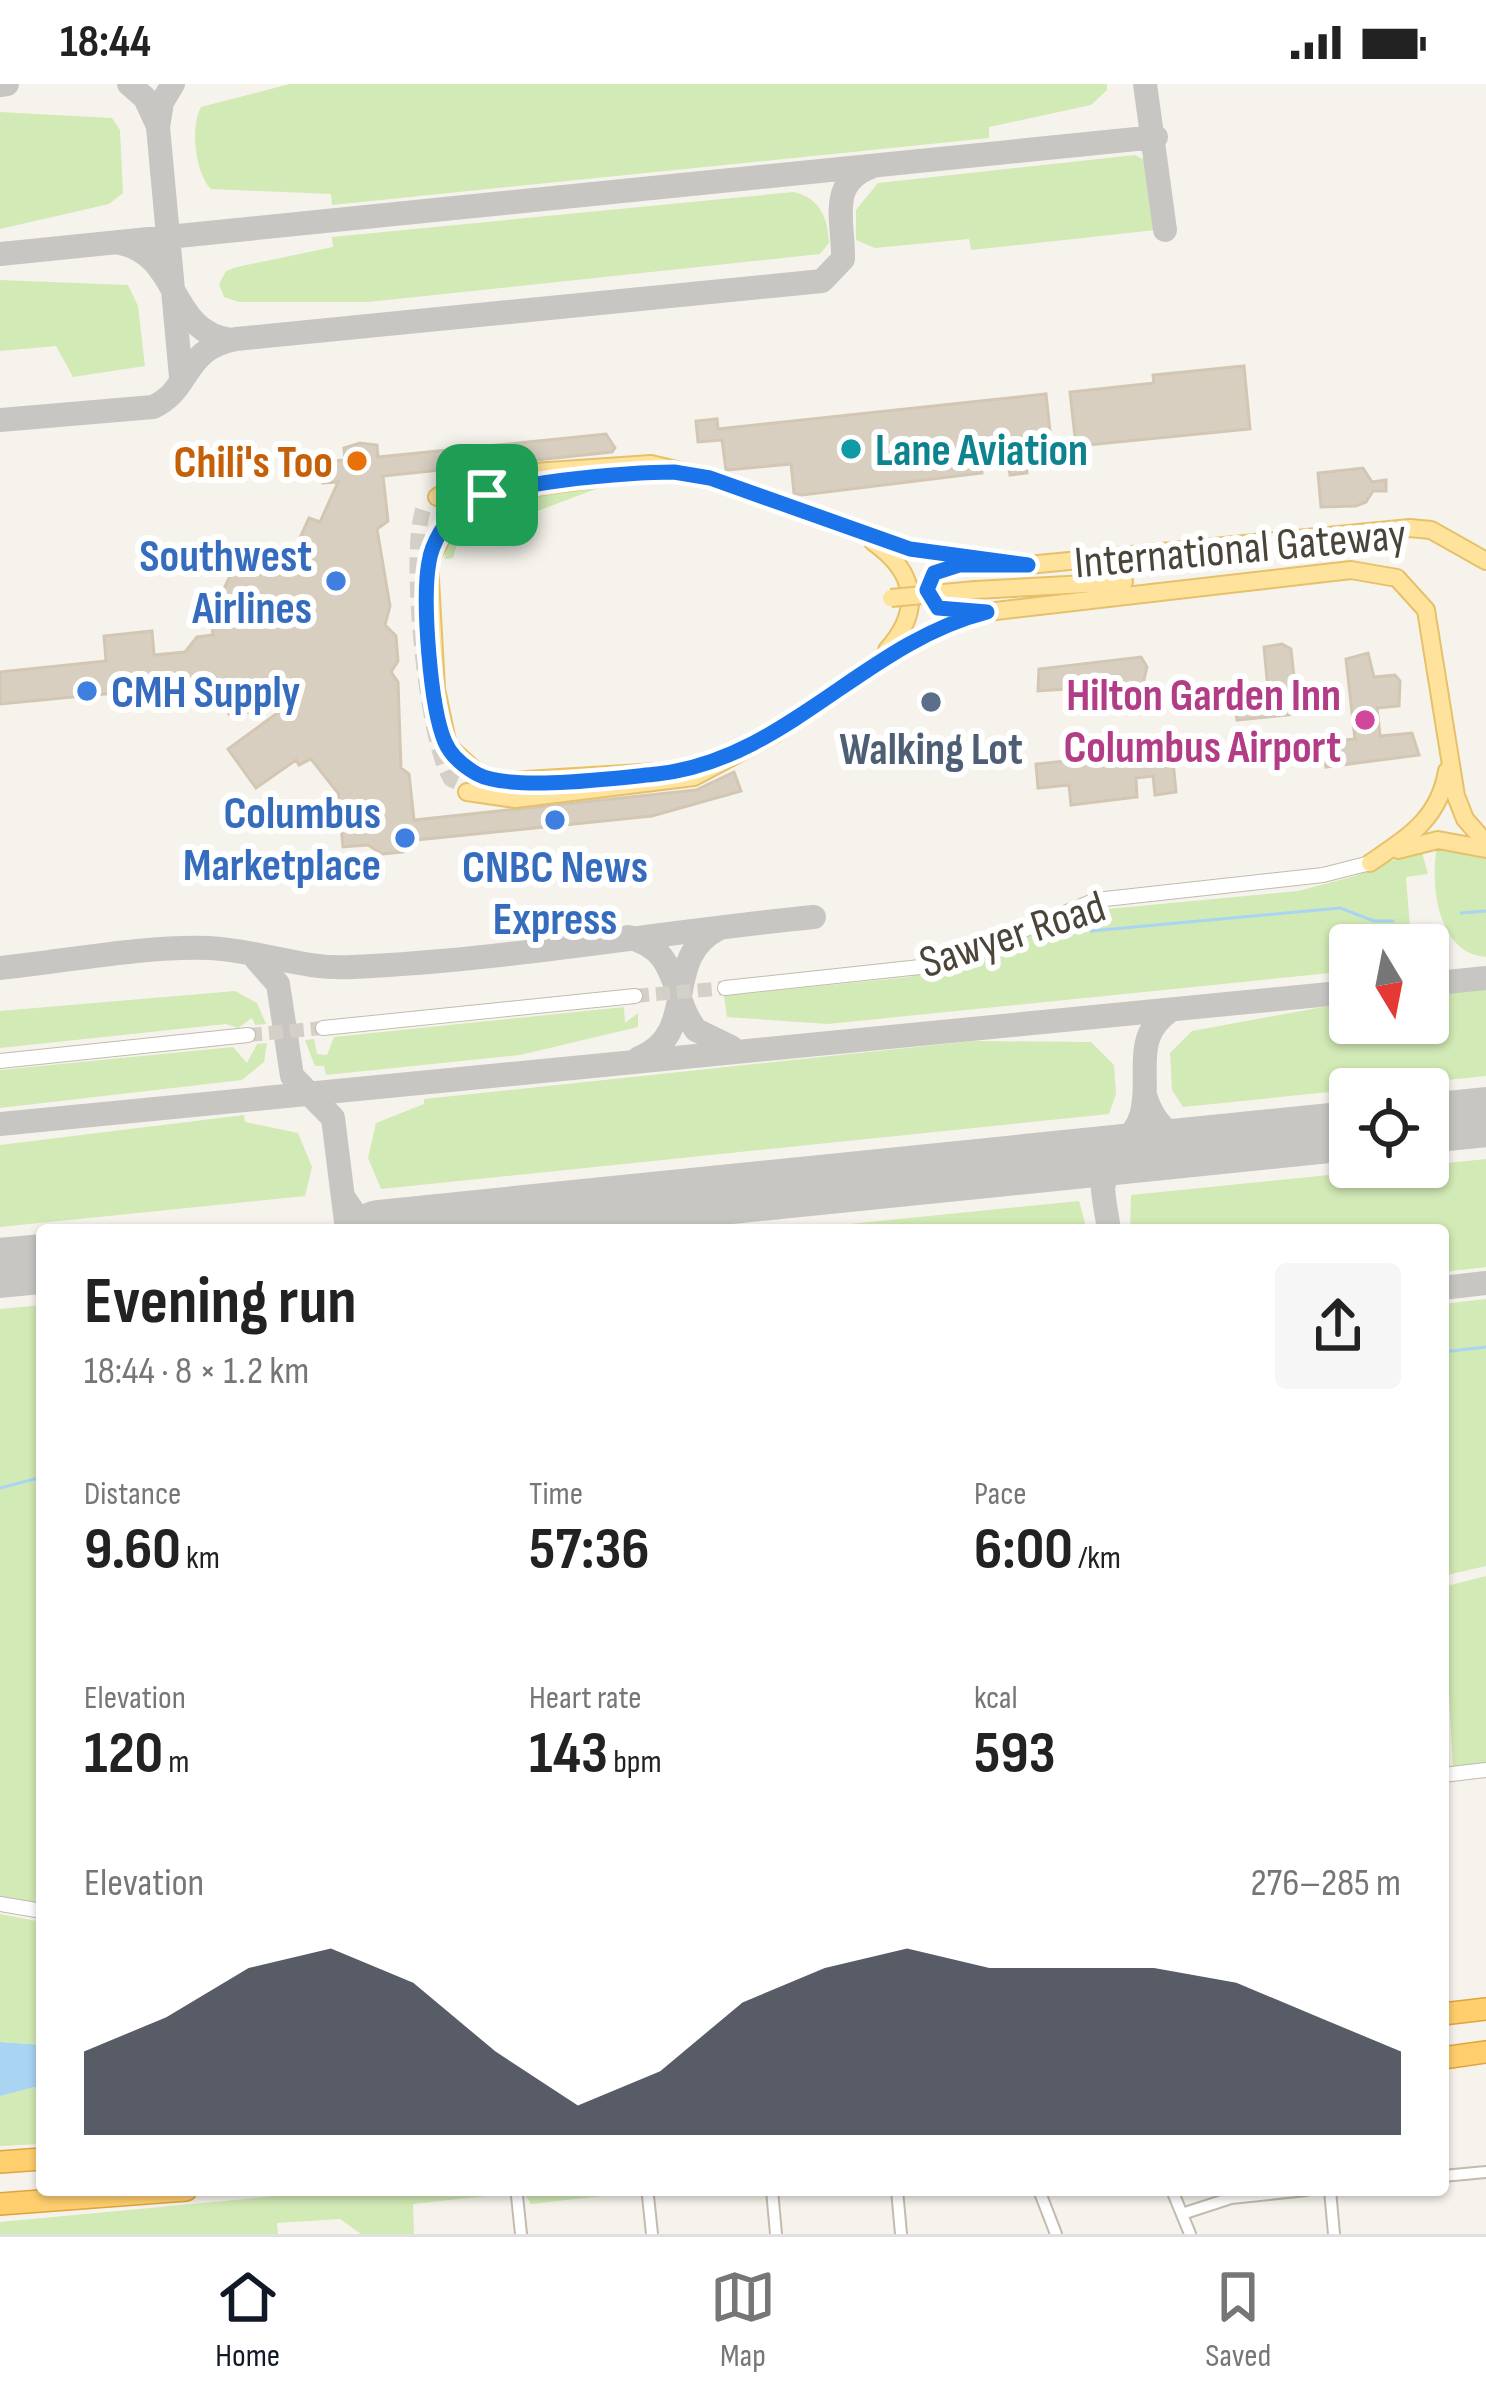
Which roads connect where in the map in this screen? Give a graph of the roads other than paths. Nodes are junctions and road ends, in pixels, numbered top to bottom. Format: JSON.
{"nodes":[{"id":1,"x":710,"y":478,"type":"junction"},
{"id":2,"x":437,"y":497,"type":"dead end"},
{"id":3,"x":855,"y":532,"type":"junction"},
{"id":4,"x":1486,"y":561,"type":"edge"},
{"id":5,"x":1028,"y":565,"type":"junction"},
{"id":6,"x":1219,"y":583,"type":"junction"},
{"id":7,"x":891,"y":598,"type":"dead end"},
{"id":8,"x":987,"y":612,"type":"junction"},
{"id":9,"x":873,"y":662,"type":"junction"},
{"id":10,"x":775,"y":734,"type":"junction"},
{"id":11,"x":1448,"y":763,"type":"junction"},
{"id":12,"x":467,"y":792,"type":"tunnel mouth"},
{"id":13,"x":1486,"y":846,"type":"edge"},
{"id":14,"x":1370,"y":862,"type":"junction"},
{"id":15,"x":725,"y":988,"type":"tunnel mouth"},
{"id":16,"x":635,"y":996,"type":"tunnel mouth"},
{"id":17,"x":323,"y":1028,"type":"tunnel mouth"},
{"id":18,"x":248,"y":1036,"type":"tunnel mouth"},
{"id":19,"x":0,"y":1061,"type":"edge"},
{"id":20,"x":1486,"y":1770,"type":"edge"},
{"id":21,"x":1449,"y":1773,"type":"edge"},
{"id":22,"x":0,"y":1904,"type":"edge"},
{"id":23,"x":36,"y":1910,"type":"edge"},
{"id":24,"x":1486,"y":2009,"type":"edge"},
{"id":25,"x":1449,"y":2013,"type":"edge"},
{"id":26,"x":1486,"y":2052,"type":"edge"},
{"id":27,"x":1449,"y":2059,"type":"edge"},
{"id":28,"x":1449,"y":2060,"type":"edge"},
{"id":29,"x":1486,"y":2061,"type":"edge"},
{"id":30,"x":36,"y":2159,"type":"edge"},
{"id":31,"x":0,"y":2162,"type":"edge"},
{"id":32,"x":1486,"y":2172,"type":"edge"},
{"id":33,"x":1449,"y":2175,"type":"edge"},
{"id":34,"x":106,"y":2196,"type":"edge"},
{"id":35,"x":517,"y":2196,"type":"dead end"},
{"id":36,"x":648,"y":2196,"type":"dead end"},
{"id":37,"x":773,"y":2196,"type":"edge"},
{"id":38,"x":898,"y":2196,"type":"edge"},
{"id":39,"x":1041,"y":2196,"type":"edge"},
{"id":40,"x":1174,"y":2196,"type":"edge"},
{"id":41,"x":1250,"y":2196,"type":"edge"},
{"id":42,"x":1331,"y":2196,"type":"edge"},
{"id":43,"x":0,"y":2204,"type":"edge"},
{"id":44,"x":1182,"y":2214,"type":"junction"},
{"id":45,"x":521,"y":2234,"type":"edge"},
{"id":46,"x":652,"y":2234,"type":"edge"},
{"id":47,"x":776,"y":2234,"type":"edge"},
{"id":48,"x":902,"y":2234,"type":"edge"},
{"id":49,"x":1056,"y":2234,"type":"edge"},
{"id":50,"x":1190,"y":2234,"type":"edge"},
{"id":51,"x":1334,"y":2234,"type":"edge"}],
"edges":[{"from":1,"to":2,"type":"main road"},
{"from":1,"to":3,"type":"main road","name":"International Gateway"},
{"from":1,"to":10,"type":"main road"},
{"from":3,"to":5,"type":"main road","name":"International Gateway"},
{"from":3,"to":9,"type":"main road"},
{"from":4,"to":5,"type":"main road","name":"International Gateway"},
{"from":5,"to":8,"type":"main road"},
{"from":6,"to":7,"type":"main road","bridge":true},
{"from":6,"to":8,"type":"main road","name":"International Gateway"},
{"from":6,"to":11,"type":"main road","name":"International Gateway"},
{"from":8,"to":9,"type":"main road","name":"International Gateway"},
{"from":9,"to":10,"type":"main road","name":"International Gateway"},
{"from":10,"to":12,"type":"main road"},
{"from":11,"to":13,"type":"main road","name":"International Gateway"},
{"from":11,"to":14,"type":"main road"},
{"from":13,"to":14,"type":"main road"},
{"from":14,"to":15,"type":"street","name":"Sawyer Road"},
{"from":16,"to":17,"type":"street"},
{"from":18,"to":19,"type":"street"},
{"from":20,"to":21,"type":"street"},
{"from":22,"to":23,"type":"street"},
{"from":24,"to":25,"type":"highway"},
{"from":26,"to":27,"type":"highway"},
{"from":28,"to":29,"type":"highway"},
{"from":30,"to":31,"type":"highway"},
{"from":32,"to":33,"type":"street"},
{"from":34,"to":43,"type":"highway"},
{"from":35,"to":45,"type":"street"},
{"from":36,"to":46,"type":"street"},
{"from":37,"to":47,"type":"street"},
{"from":38,"to":48,"type":"street"},
{"from":39,"to":49,"type":"street"},
{"from":40,"to":44,"type":"street"},
{"from":41,"to":44,"type":"street"},
{"from":42,"to":51,"type":"street"},
{"from":44,"to":50,"type":"street"}]}
